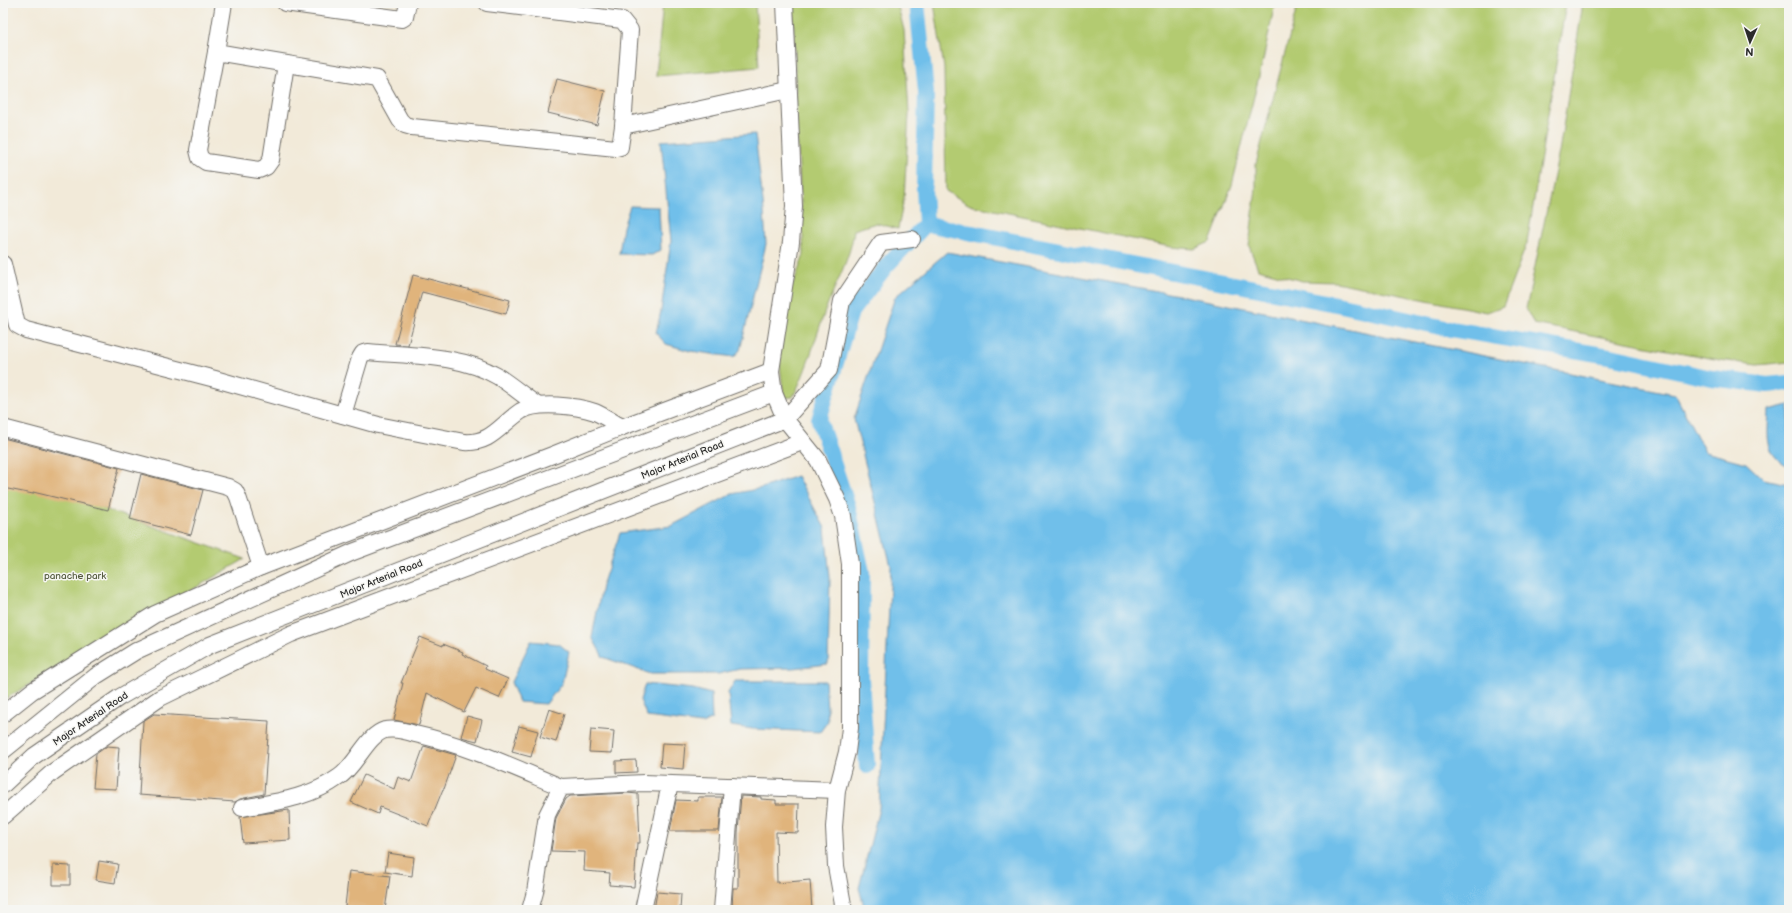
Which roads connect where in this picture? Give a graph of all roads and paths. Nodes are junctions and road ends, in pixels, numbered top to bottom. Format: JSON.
{"nodes":[{"id":1,"x":224,"y":3,"type":"edge"},
{"id":2,"x":285,"y":3,"type":"edge"},
{"id":3,"x":408,"y":3,"type":"edge"},
{"id":4,"x":487,"y":3,"type":"edge"},
{"id":5,"x":785,"y":3,"type":"edge"},
{"id":6,"x":216,"y":52,"type":"junction"},
{"id":7,"x":286,"y":64,"type":"junction"},
{"id":8,"x":788,"y":90,"type":"junction"},
{"id":9,"x":623,"y":126,"type":"junction"},
{"id":10,"x":912,"y":239,"type":"dead end"},
{"id":11,"x":3,"y":264,"type":"edge"},
{"id":12,"x":10,"y":323,"type":"edge"},
{"id":13,"x":771,"y":371,"type":"junction"},
{"id":14,"x":774,"y":393,"type":"junction"},
{"id":15,"x":537,"y":405,"type":"junction"},
{"id":16,"x":343,"y":415,"type":"junction"},
{"id":17,"x":785,"y":419,"type":"junction"},
{"id":18,"x":622,"y":427,"type":"junction"},
{"id":19,"x":3,"y":428,"type":"edge"},
{"id":20,"x":802,"y":442,"type":"junction"},
{"id":21,"x":261,"y":568,"type":"junction"},
{"id":22,"x":3,"y":714,"type":"edge"},
{"id":23,"x":3,"y":751,"type":"edge"},
{"id":24,"x":670,"y":784,"type":"junction"},
{"id":25,"x":3,"y":785,"type":"edge"},
{"id":26,"x":732,"y":786,"type":"junction"},
{"id":27,"x":561,"y":787,"type":"junction"},
{"id":28,"x":837,"y":790,"type":"junction"},
{"id":29,"x":242,"y":808,"type":"dead end"},
{"id":30,"x":3,"y":816,"type":"edge"},
{"id":31,"x":530,"y":910,"type":"edge"},
{"id":32,"x":643,"y":910,"type":"edge"},
{"id":33,"x":722,"y":910,"type":"edge"},
{"id":34,"x":844,"y":910,"type":"edge"}],
"edges":[{"from":1,"to":6,"type":"street"},
{"from":2,"to":3,"type":"street"},
{"from":4,"to":9,"type":"street"},
{"from":5,"to":8,"type":"street"},
{"from":6,"to":7,"type":"street"},
{"from":6,"to":7,"type":"street"},
{"from":7,"to":9,"type":"street"},
{"from":8,"to":9,"type":"street"},
{"from":8,"to":13,"type":"street"},
{"from":10,"to":17,"type":"street"},
{"from":11,"to":12,"type":"street"},
{"from":12,"to":16,"type":"street"},
{"from":13,"to":14,"type":"street"},
{"from":13,"to":18,"type":"street"},
{"from":14,"to":17,"type":"street"},
{"from":14,"to":23,"type":"street"},
{"from":15,"to":16,"type":"street"},
{"from":15,"to":16,"type":"street"},
{"from":15,"to":18,"type":"street"},
{"from":17,"to":20,"type":"street"},
{"from":17,"to":25,"type":"street","name":"Major Arterial Road"},
{"from":18,"to":21,"type":"street"},
{"from":19,"to":21,"type":"street"},
{"from":20,"to":28,"type":"street"},
{"from":20,"to":30,"type":"street"},
{"from":21,"to":22,"type":"street"},
{"from":24,"to":26,"type":"street"},
{"from":24,"to":27,"type":"street"},
{"from":24,"to":32,"type":"street"},
{"from":26,"to":28,"type":"street"},
{"from":26,"to":33,"type":"street"},
{"from":27,"to":29,"type":"street"},
{"from":27,"to":31,"type":"street"},
{"from":28,"to":34,"type":"street"}]}
